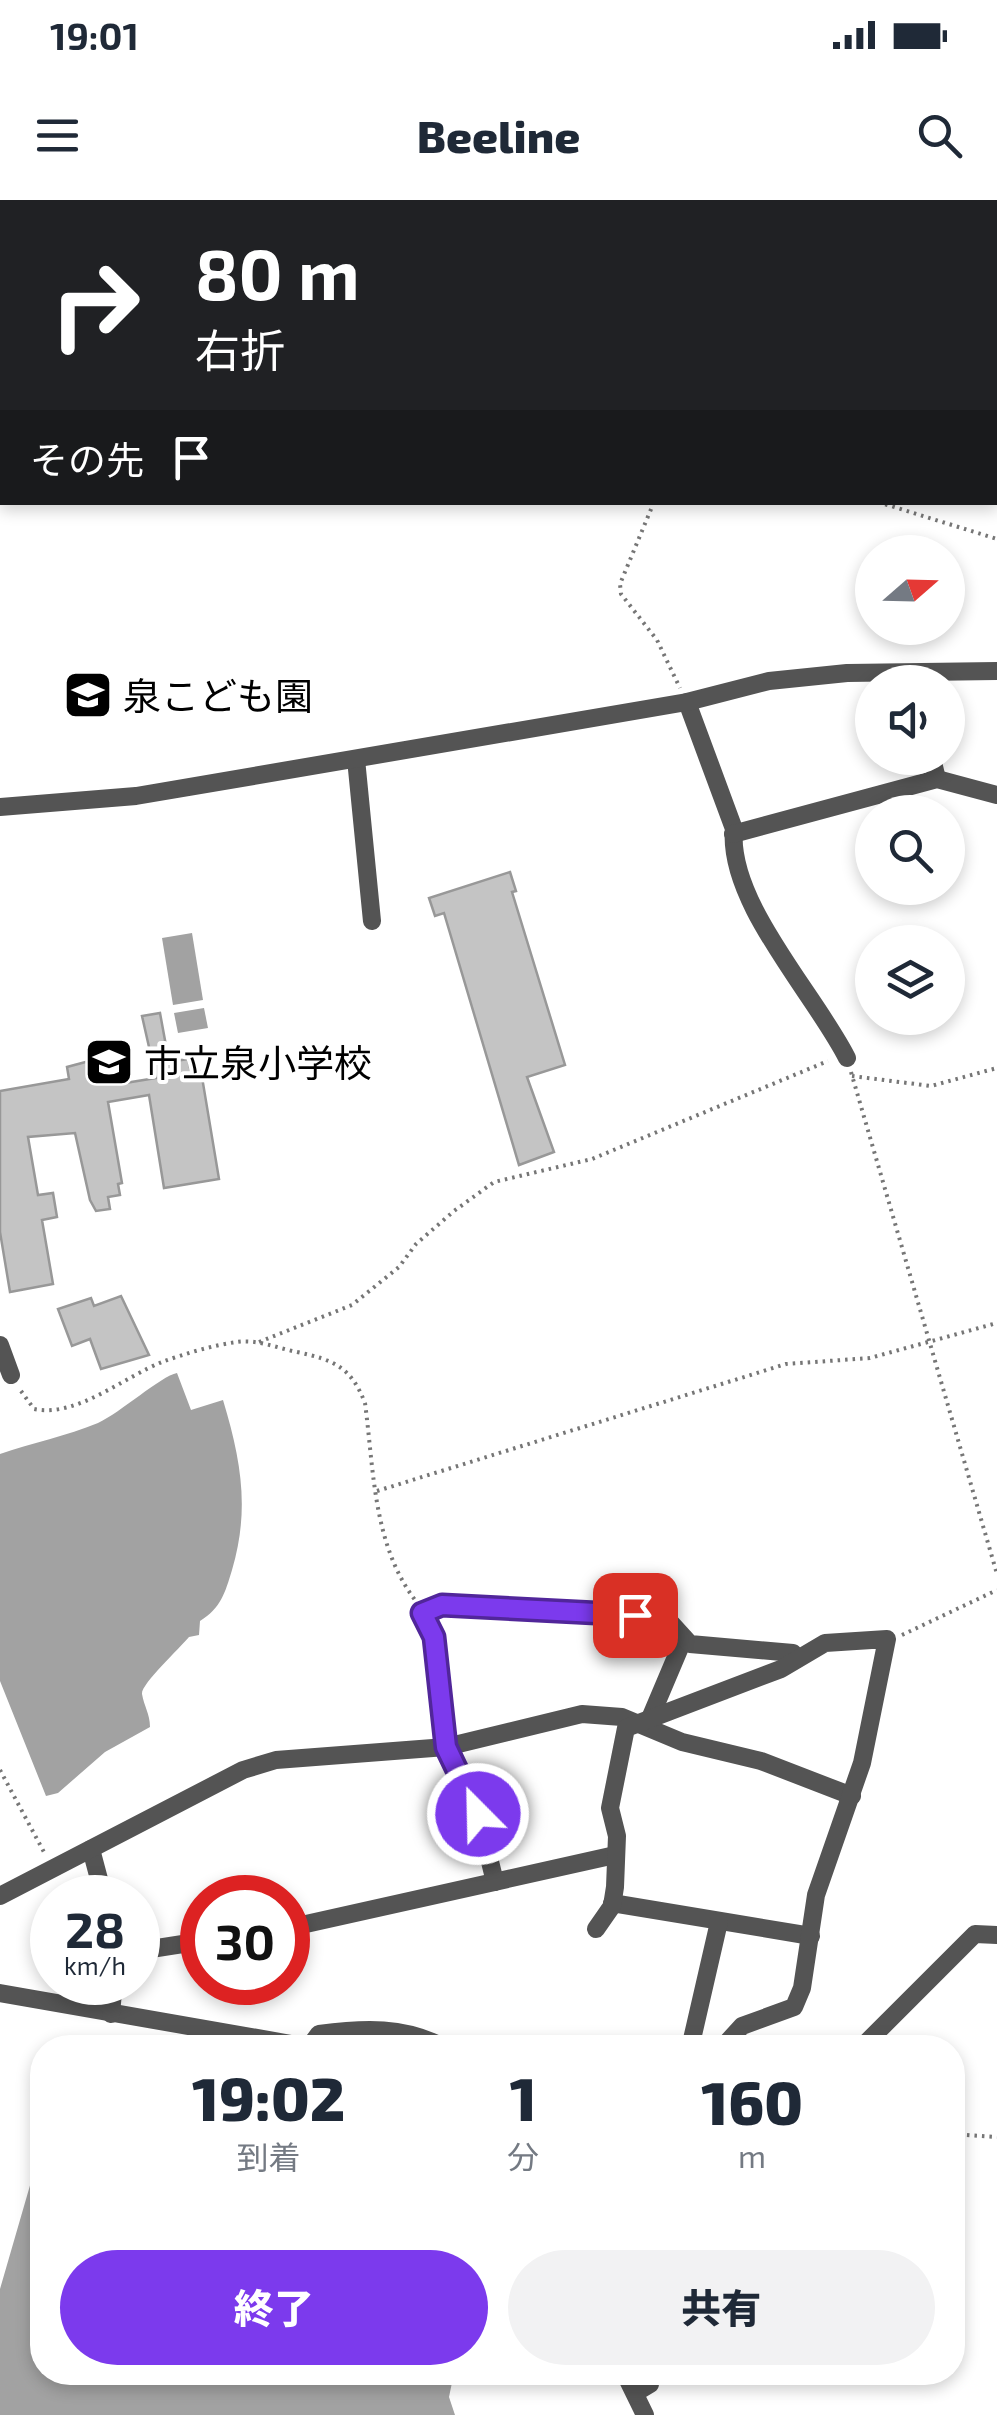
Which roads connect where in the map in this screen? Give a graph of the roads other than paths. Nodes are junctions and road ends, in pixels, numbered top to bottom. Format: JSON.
{"nodes":[{"id":1,"x":997,"y":672,"type":"edge"},
{"id":2,"x":855,"y":673,"type":"edge"},
{"id":3,"x":965,"y":674,"type":"edge"},
{"id":4,"x":687,"y":702,"type":"junction"},
{"id":5,"x":356,"y":759,"type":"junction"},
{"id":6,"x":936,"y":775,"type":"edge"},
{"id":7,"x":937,"y":780,"type":"junction"},
{"id":8,"x":997,"y":795,"type":"edge"},
{"id":9,"x":0,"y":808,"type":"edge"},
{"id":10,"x":733,"y":834,"type":"junction"},
{"id":11,"x":372,"y":921,"type":"dead end"},
{"id":12,"x":849,"y":1067,"type":"road end"},
{"id":13,"x":0,"y":1345,"type":"edge"},
{"id":14,"x":11,"y":1376,"type":"road end"},
{"id":15,"x":684,"y":1638,"type":"junction"},
{"id":16,"x":797,"y":1659,"type":"junction"},
{"id":17,"x":642,"y":1719,"type":"junction"},
{"id":18,"x":446,"y":1747,"type":"junction"},
{"id":19,"x":852,"y":1796,"type":"junction"},
{"id":20,"x":90,"y":1849,"type":"junction"},
{"id":21,"x":615,"y":1856,"type":"junction"},
{"id":22,"x":97,"y":1875,"type":"edge"},
{"id":23,"x":495,"y":1882,"type":"junction"},
{"id":24,"x":0,"y":1896,"type":"edge"},
{"id":25,"x":612,"y":1903,"type":"junction"},
{"id":26,"x":719,"y":1922,"type":"junction"},
{"id":27,"x":310,"y":1923,"type":"edge"},
{"id":28,"x":596,"y":1929,"type":"dead end"},
{"id":29,"x":997,"y":1935,"type":"edge"},
{"id":30,"x":810,"y":1936,"type":"junction"},
{"id":31,"x":0,"y":1994,"type":"edge"},
{"id":32,"x":112,"y":2005,"type":"edge"},
{"id":33,"x":111,"y":2014,"type":"junction"},
{"id":34,"x":239,"y":2035,"type":"edge"},
{"id":35,"x":318,"y":2035,"type":"edge"},
{"id":36,"x":421,"y":2035,"type":"edge"},
{"id":37,"x":693,"y":2035,"type":"edge"},
{"id":38,"x":734,"y":2035,"type":"edge"},
{"id":39,"x":874,"y":2035,"type":"edge"},
{"id":40,"x":631,"y":2385,"type":"edge"},
{"id":41,"x":648,"y":2385,"type":"edge"},
{"id":42,"x":635,"y":2393,"type":"junction"},
{"id":43,"x":645,"y":2415,"type":"edge"}],
"edges":[{"from":1,"to":3,"type":"street"},
{"from":2,"to":4,"type":"street"},
{"from":4,"to":5,"type":"street"},
{"from":4,"to":10,"type":"street"},
{"from":5,"to":9,"type":"street"},
{"from":5,"to":11,"type":"street"},
{"from":6,"to":7,"type":"street"},
{"from":7,"to":8,"type":"street"},
{"from":7,"to":10,"type":"street"},
{"from":10,"to":12,"type":"street"},
{"from":13,"to":14,"type":"street"},
{"from":15,"to":16,"type":"street"},
{"from":15,"to":17,"type":"street"},
{"from":15,"to":18,"type":"street"},
{"from":16,"to":17,"type":"street"},
{"from":16,"to":19,"type":"street"},
{"from":17,"to":18,"type":"street"},
{"from":17,"to":19,"type":"street"},
{"from":17,"to":21,"type":"street"},
{"from":18,"to":20,"type":"street"},
{"from":18,"to":23,"type":"street"},
{"from":19,"to":30,"type":"street"},
{"from":20,"to":22,"type":"street"},
{"from":20,"to":24,"type":"street"},
{"from":21,"to":23,"type":"street"},
{"from":21,"to":25,"type":"street"},
{"from":23,"to":27,"type":"street"},
{"from":25,"to":26,"type":"street"},
{"from":25,"to":28,"type":"street"},
{"from":26,"to":30,"type":"street"},
{"from":26,"to":37,"type":"street"},
{"from":29,"to":39,"type":"street"},
{"from":30,"to":38,"type":"street"},
{"from":31,"to":33,"type":"street"},
{"from":32,"to":33,"type":"street"},
{"from":33,"to":34,"type":"street"},
{"from":35,"to":36,"type":"street"},
{"from":40,"to":42,"type":"street"},
{"from":41,"to":42,"type":"street"},
{"from":42,"to":43,"type":"street"}]}
